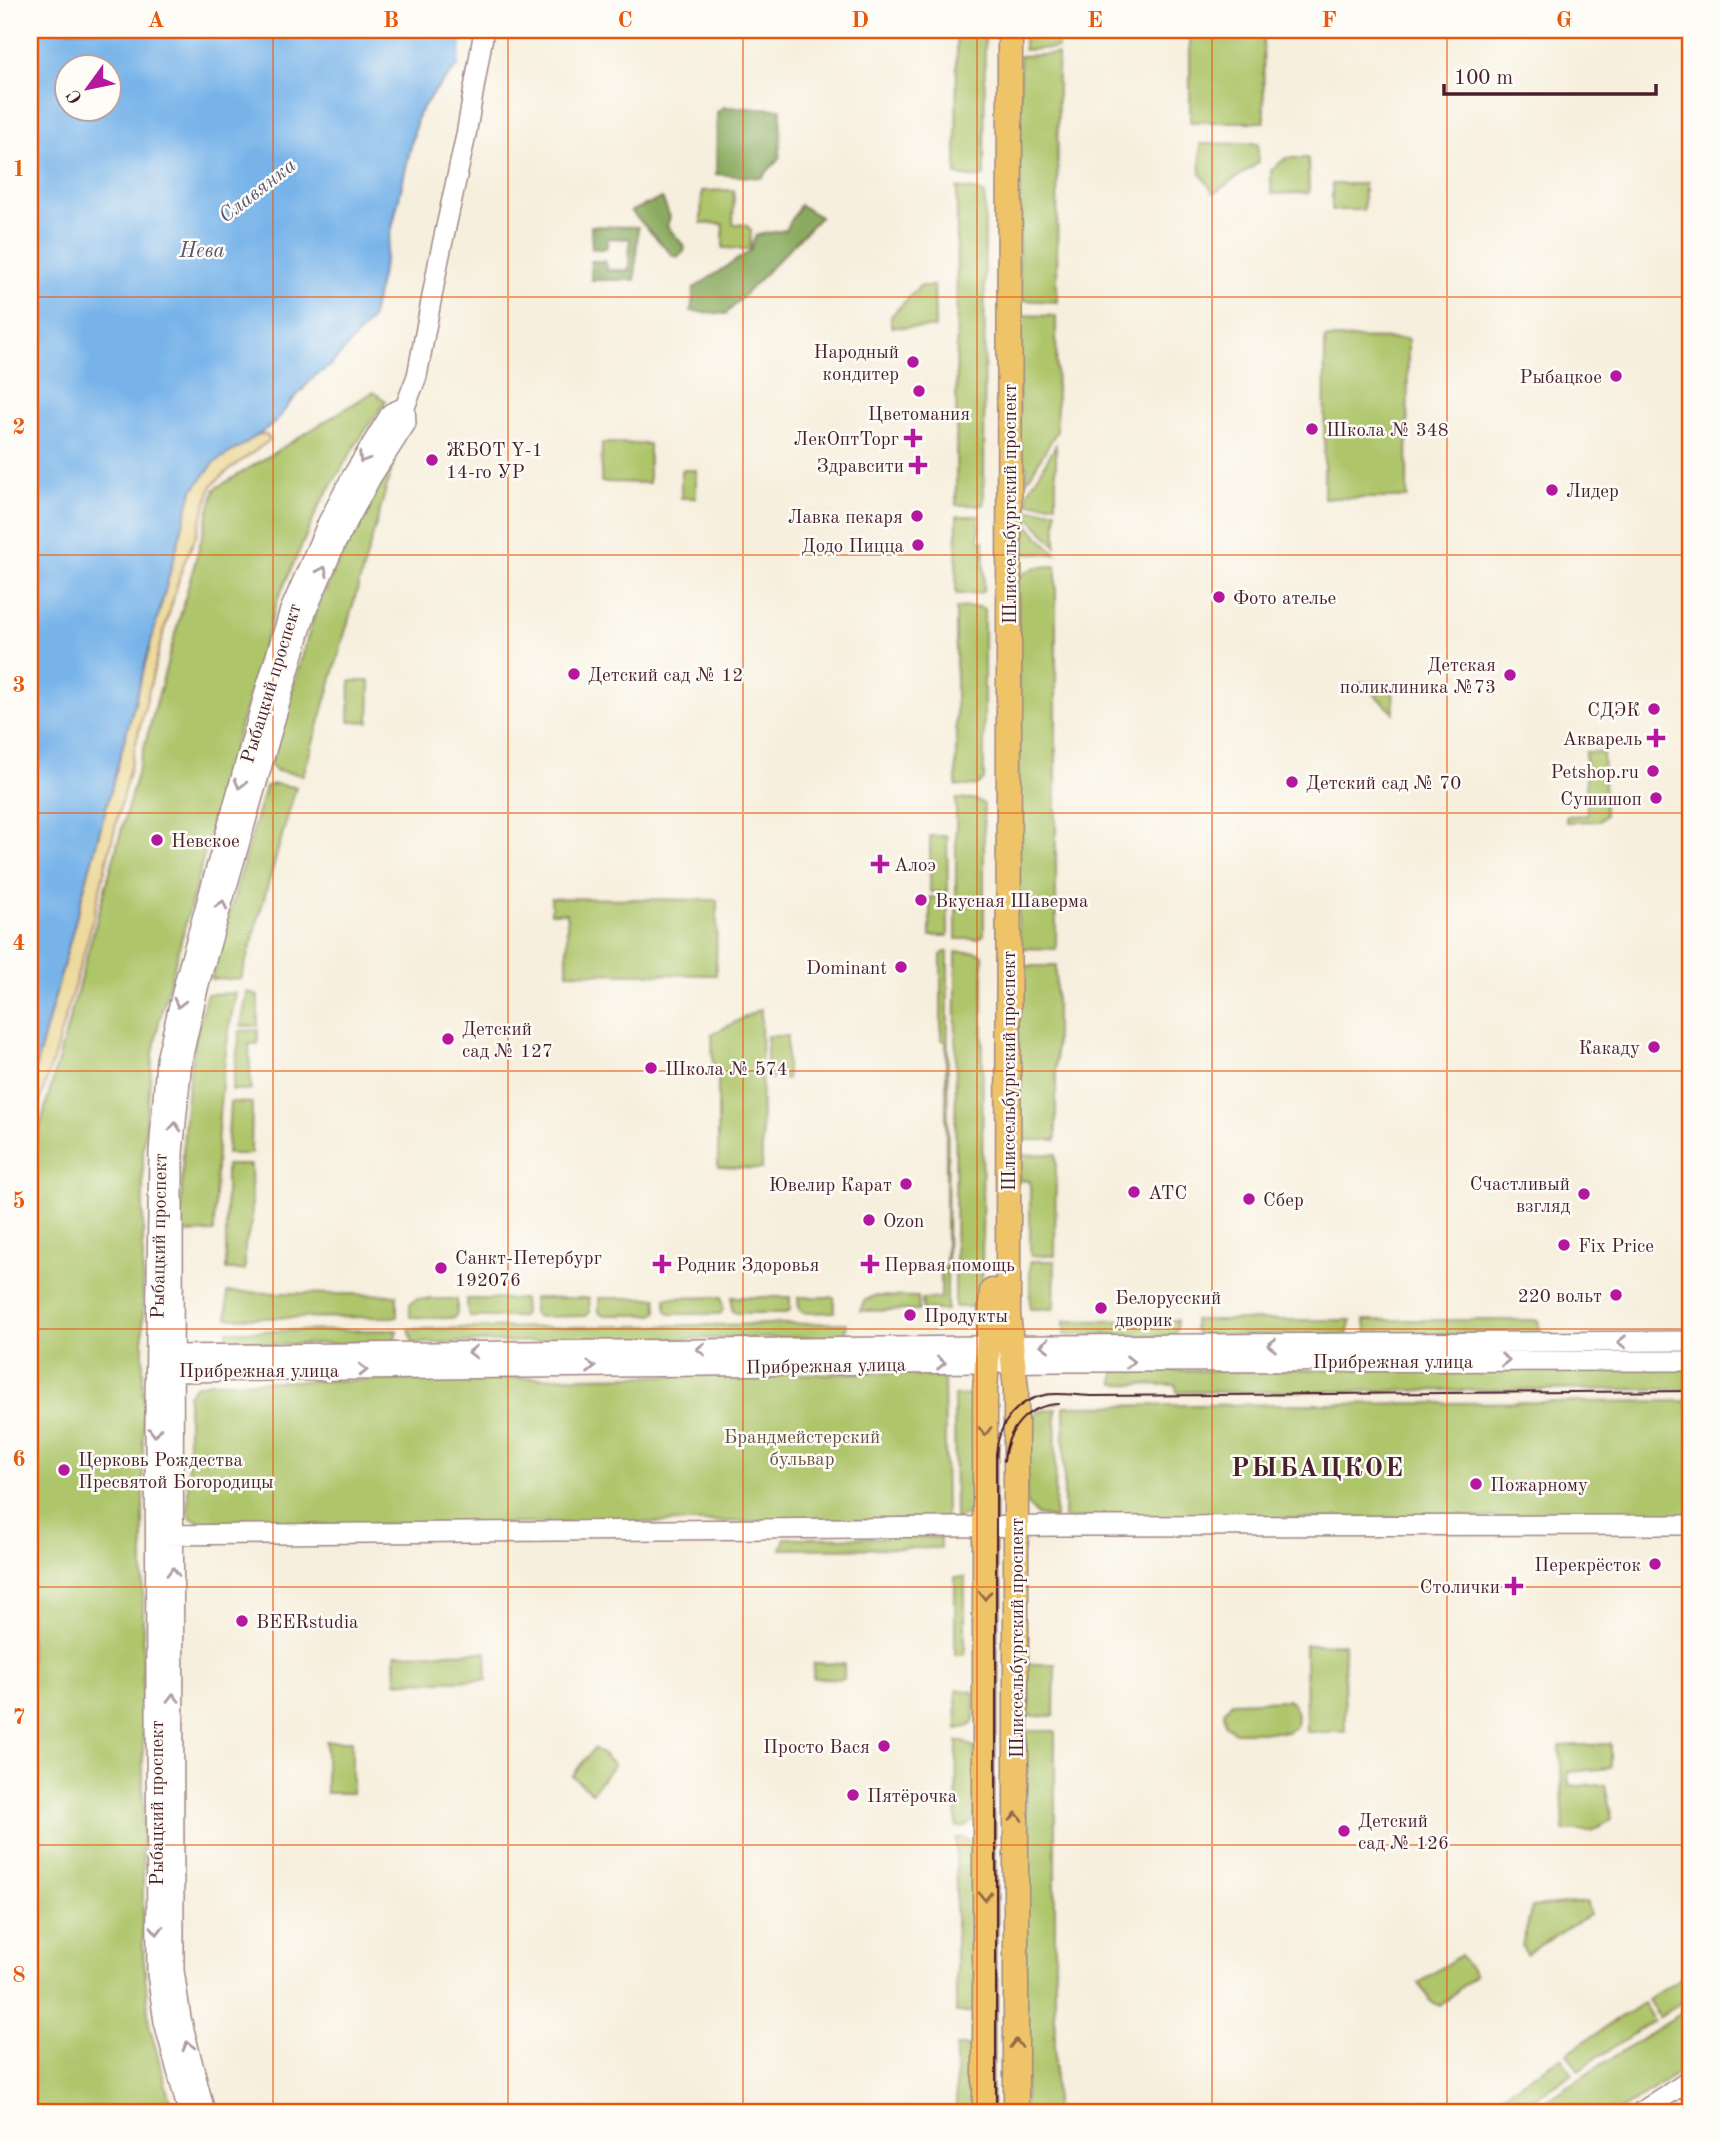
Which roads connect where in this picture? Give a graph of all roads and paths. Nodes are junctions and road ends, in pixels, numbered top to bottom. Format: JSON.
{"nodes":[{"id":1,"x":484,"y":30,"type":"edge"},
{"id":2,"x":994,"y":30,"type":"edge"},
{"id":3,"x":1010,"y":30,"type":"edge"},
{"id":4,"x":1690,"y":1341,"type":"edge"},
{"id":5,"x":1000,"y":1354,"type":"junction"},
{"id":6,"x":1690,"y":1361,"type":"edge"},
{"id":7,"x":167,"y":1364,"type":"junction"},
{"id":8,"x":1690,"y":1525,"type":"edge"},
{"id":9,"x":985,"y":1527,"type":"junction"},
{"id":10,"x":1015,"y":1527,"type":"junction"},
{"id":11,"x":164,"y":1535,"type":"junction"},
{"id":12,"x":1690,"y":2080,"type":"edge"},
{"id":13,"x":188,"y":2112,"type":"edge"},
{"id":14,"x":205,"y":2112,"type":"edge"},
{"id":15,"x":985,"y":2112,"type":"edge"},
{"id":16,"x":1016,"y":2112,"type":"edge"},
{"id":17,"x":1641,"y":2112,"type":"edge"}],
"edges":[{"from":1,"to":7,"type":"street","name":"Рыбацкий проспект"},
{"from":2,"to":5,"type":"main road","name":"Шлиссельбургский проспект"},
{"from":3,"to":5,"type":"main road","name":"Шлиссельбургский проспект"},
{"from":4,"to":5,"type":"street","name":"Прибрежная улица","one_way":true},
{"from":5,"to":6,"type":"street","name":"Прибрежная улица","one_way":true},
{"from":5,"to":7,"type":"street","name":"Прибрежная улица"},
{"from":5,"to":9,"type":"main road","name":"Шлиссельбургский проспект","one_way":true},
{"from":5,"to":10,"type":"main road","name":"Шлиссельбургский проспект"},
{"from":7,"to":11,"type":"street","name":"Рыбацкий проспект"},
{"from":8,"to":10,"type":"street"},
{"from":9,"to":10,"type":"street"},
{"from":9,"to":11,"type":"street"},
{"from":9,"to":15,"type":"main road","name":"Шлиссельбургский проспект","one_way":true},
{"from":16,"to":10,"type":"main road","name":"Шлиссельбургский проспект","one_way":true},
{"from":11,"to":13,"type":"street","name":"Рыбацкий проспект","one_way":true},
{"from":14,"to":11,"type":"street","name":"Рыбацкий проспект","one_way":true},
{"from":12,"to":17,"type":"street"}]}
